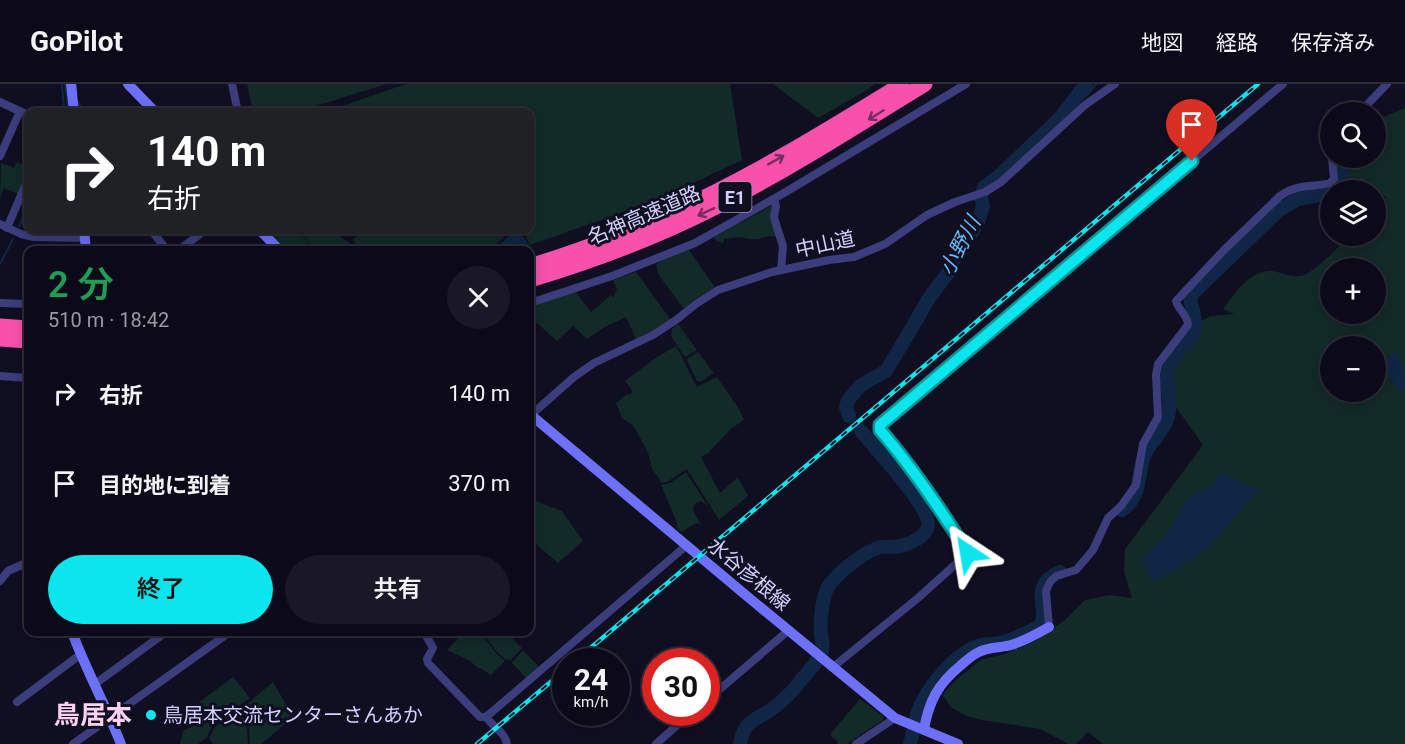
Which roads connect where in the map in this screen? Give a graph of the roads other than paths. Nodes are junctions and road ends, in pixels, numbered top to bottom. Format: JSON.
{"nodes":[{"id":1,"x":71,"y":84,"type":"edge"},
{"id":2,"x":128,"y":84,"type":"edge"},
{"id":3,"x":902,"y":84,"type":"edge"},
{"id":4,"x":925,"y":84,"type":"edge"},
{"id":5,"x":966,"y":84,"type":"edge"},
{"id":6,"x":1114,"y":84,"type":"edge"},
{"id":7,"x":1283,"y":84,"type":"edge"},
{"id":8,"x":1387,"y":84,"type":"edge"},
{"id":9,"x":232,"y":86,"type":"edge"},
{"id":10,"x":223,"y":93,"type":"dead end"},
{"id":11,"x":0,"y":102,"type":"edge"},
{"id":12,"x":1370,"y":102,"type":"edge"},
{"id":13,"x":74,"y":108,"type":"edge"},
{"id":14,"x":151,"y":108,"type":"edge"},
{"id":15,"x":237,"y":108,"type":"edge"},
{"id":16,"x":20,"y":111,"type":"junction"},
{"id":17,"x":24,"y":113,"type":"edge"},
{"id":18,"x":0,"y":156,"type":"edge"},
{"id":19,"x":1333,"y":168,"type":"edge"},
{"id":20,"x":24,"y":187,"type":"edge"},
{"id":21,"x":774,"y":199,"type":"junction"},
{"id":22,"x":4,"y":226,"type":"edge"},
{"id":23,"x":84,"y":234,"type":"edge"},
{"id":24,"x":154,"y":234,"type":"edge"},
{"id":25,"x":200,"y":234,"type":"edge"},
{"id":26,"x":264,"y":234,"type":"edge"},
{"id":27,"x":164,"y":246,"type":"edge"},
{"id":28,"x":184,"y":246,"type":"edge"},
{"id":29,"x":275,"y":246,"type":"edge"},
{"id":30,"x":534,"y":265,"type":"edge"},
{"id":31,"x":781,"y":270,"type":"junction"},
{"id":32,"x":534,"y":279,"type":"edge"},
{"id":33,"x":534,"y":302,"type":"edge"},
{"id":34,"x":0,"y":303,"type":"edge"},
{"id":35,"x":24,"y":304,"type":"edge"},
{"id":36,"x":0,"y":326,"type":"edge"},
{"id":37,"x":24,"y":328,"type":"edge"},
{"id":38,"x":0,"y":339,"type":"edge"},
{"id":39,"x":24,"y":341,"type":"edge"},
{"id":40,"x":0,"y":376,"type":"edge"},
{"id":41,"x":24,"y":378,"type":"edge"},
{"id":42,"x":534,"y":412,"type":"edge"},
{"id":43,"x":534,"y":419,"type":"edge"},
{"id":44,"x":687,"y":545,"type":"junction"},
{"id":45,"x":24,"y":564,"type":"edge"},
{"id":46,"x":2,"y":576,"type":"edge"},
{"id":47,"x":1049,"y":627,"type":"joint"},
{"id":48,"x":789,"y":630,"type":"junction"},
{"id":49,"x":74,"y":636,"type":"edge"},
{"id":50,"x":161,"y":636,"type":"edge"},
{"id":51,"x":224,"y":636,"type":"edge"},
{"id":52,"x":426,"y":636,"type":"edge"},
{"id":53,"x":81,"y":654,"type":"junction"},
{"id":54,"x":834,"y":667,"type":"junction"},
{"id":55,"x":95,"y":684,"type":"junction"},
{"id":56,"x":720,"y":689,"type":"edge"},
{"id":57,"x":17,"y":702,"type":"dead end"},
{"id":58,"x":486,"y":717,"type":"junction"},
{"id":59,"x":111,"y":718,"type":"junction"},
{"id":60,"x":895,"y":718,"type":"junction"},
{"id":61,"x":676,"y":726,"type":"edge"},
{"id":62,"x":918,"y":727,"type":"junction"},
{"id":63,"x":73,"y":744,"type":"edge"},
{"id":64,"x":121,"y":744,"type":"edge"},
{"id":65,"x":507,"y":744,"type":"edge"},
{"id":66,"x":656,"y":744,"type":"edge"},
{"id":67,"x":856,"y":744,"type":"edge"},
{"id":68,"x":958,"y":744,"type":"edge"}],
"edges":[{"from":1,"to":13,"type":"main road"},
{"from":2,"to":14,"type":"main road"},
{"from":30,"to":3,"type":"highway","name":"名神高速道路","number":"E1","one_way":true},
{"from":4,"to":32,"type":"highway","name":"名神高速道路","number":"E1","one_way":true},
{"from":5,"to":21,"type":"street"},
{"from":6,"to":31,"type":"street","name":"中山道"},
{"from":7,"to":54,"type":"street"},
{"from":8,"to":12,"type":"street"},
{"from":9,"to":10,"type":"street"},
{"from":9,"to":15,"type":"street"},
{"from":11,"to":16,"type":"street"},
{"from":16,"to":17,"type":"street"},
{"from":16,"to":18,"type":"street"},
{"from":19,"to":47,"type":"street"},
{"from":20,"to":22,"type":"street"},
{"from":21,"to":31,"type":"street"},
{"from":21,"to":33,"type":"street"},
{"from":22,"to":23,"type":"street"},
{"from":24,"to":27,"type":"street"},
{"from":25,"to":28,"type":"street"},
{"from":26,"to":29,"type":"main road"},
{"from":31,"to":42,"type":"street","name":"中山道"},
{"from":34,"to":35,"type":"street"},
{"from":36,"to":37,"type":"highway"},
{"from":38,"to":39,"type":"highway"},
{"from":40,"to":41,"type":"street"},
{"from":43,"to":44,"type":"main road","name":"水谷彦根線"},
{"from":44,"to":48,"type":"main road","name":"水谷彦根線"},
{"from":44,"to":58,"type":"street"},
{"from":45,"to":46,"type":"street"},
{"from":47,"to":62,"type":"main road"},
{"from":48,"to":54,"type":"main road","name":"水谷彦根線"},
{"from":48,"to":56,"type":"street"},
{"from":49,"to":53,"type":"main road"},
{"from":50,"to":55,"type":"street"},
{"from":51,"to":59,"type":"street"},
{"from":52,"to":58,"type":"street"},
{"from":53,"to":55,"type":"main road"},
{"from":53,"to":57,"type":"street"},
{"from":54,"to":60,"type":"main road","name":"水谷彦根線"},
{"from":55,"to":59,"type":"main road"},
{"from":58,"to":65,"type":"street"},
{"from":59,"to":63,"type":"street"},
{"from":59,"to":64,"type":"main road"},
{"from":60,"to":62,"type":"main road","name":"水谷彦根線"},
{"from":60,"to":67,"type":"street"},
{"from":61,"to":66,"type":"street"},
{"from":62,"to":68,"type":"main road","name":"水谷彦根線"}]}
